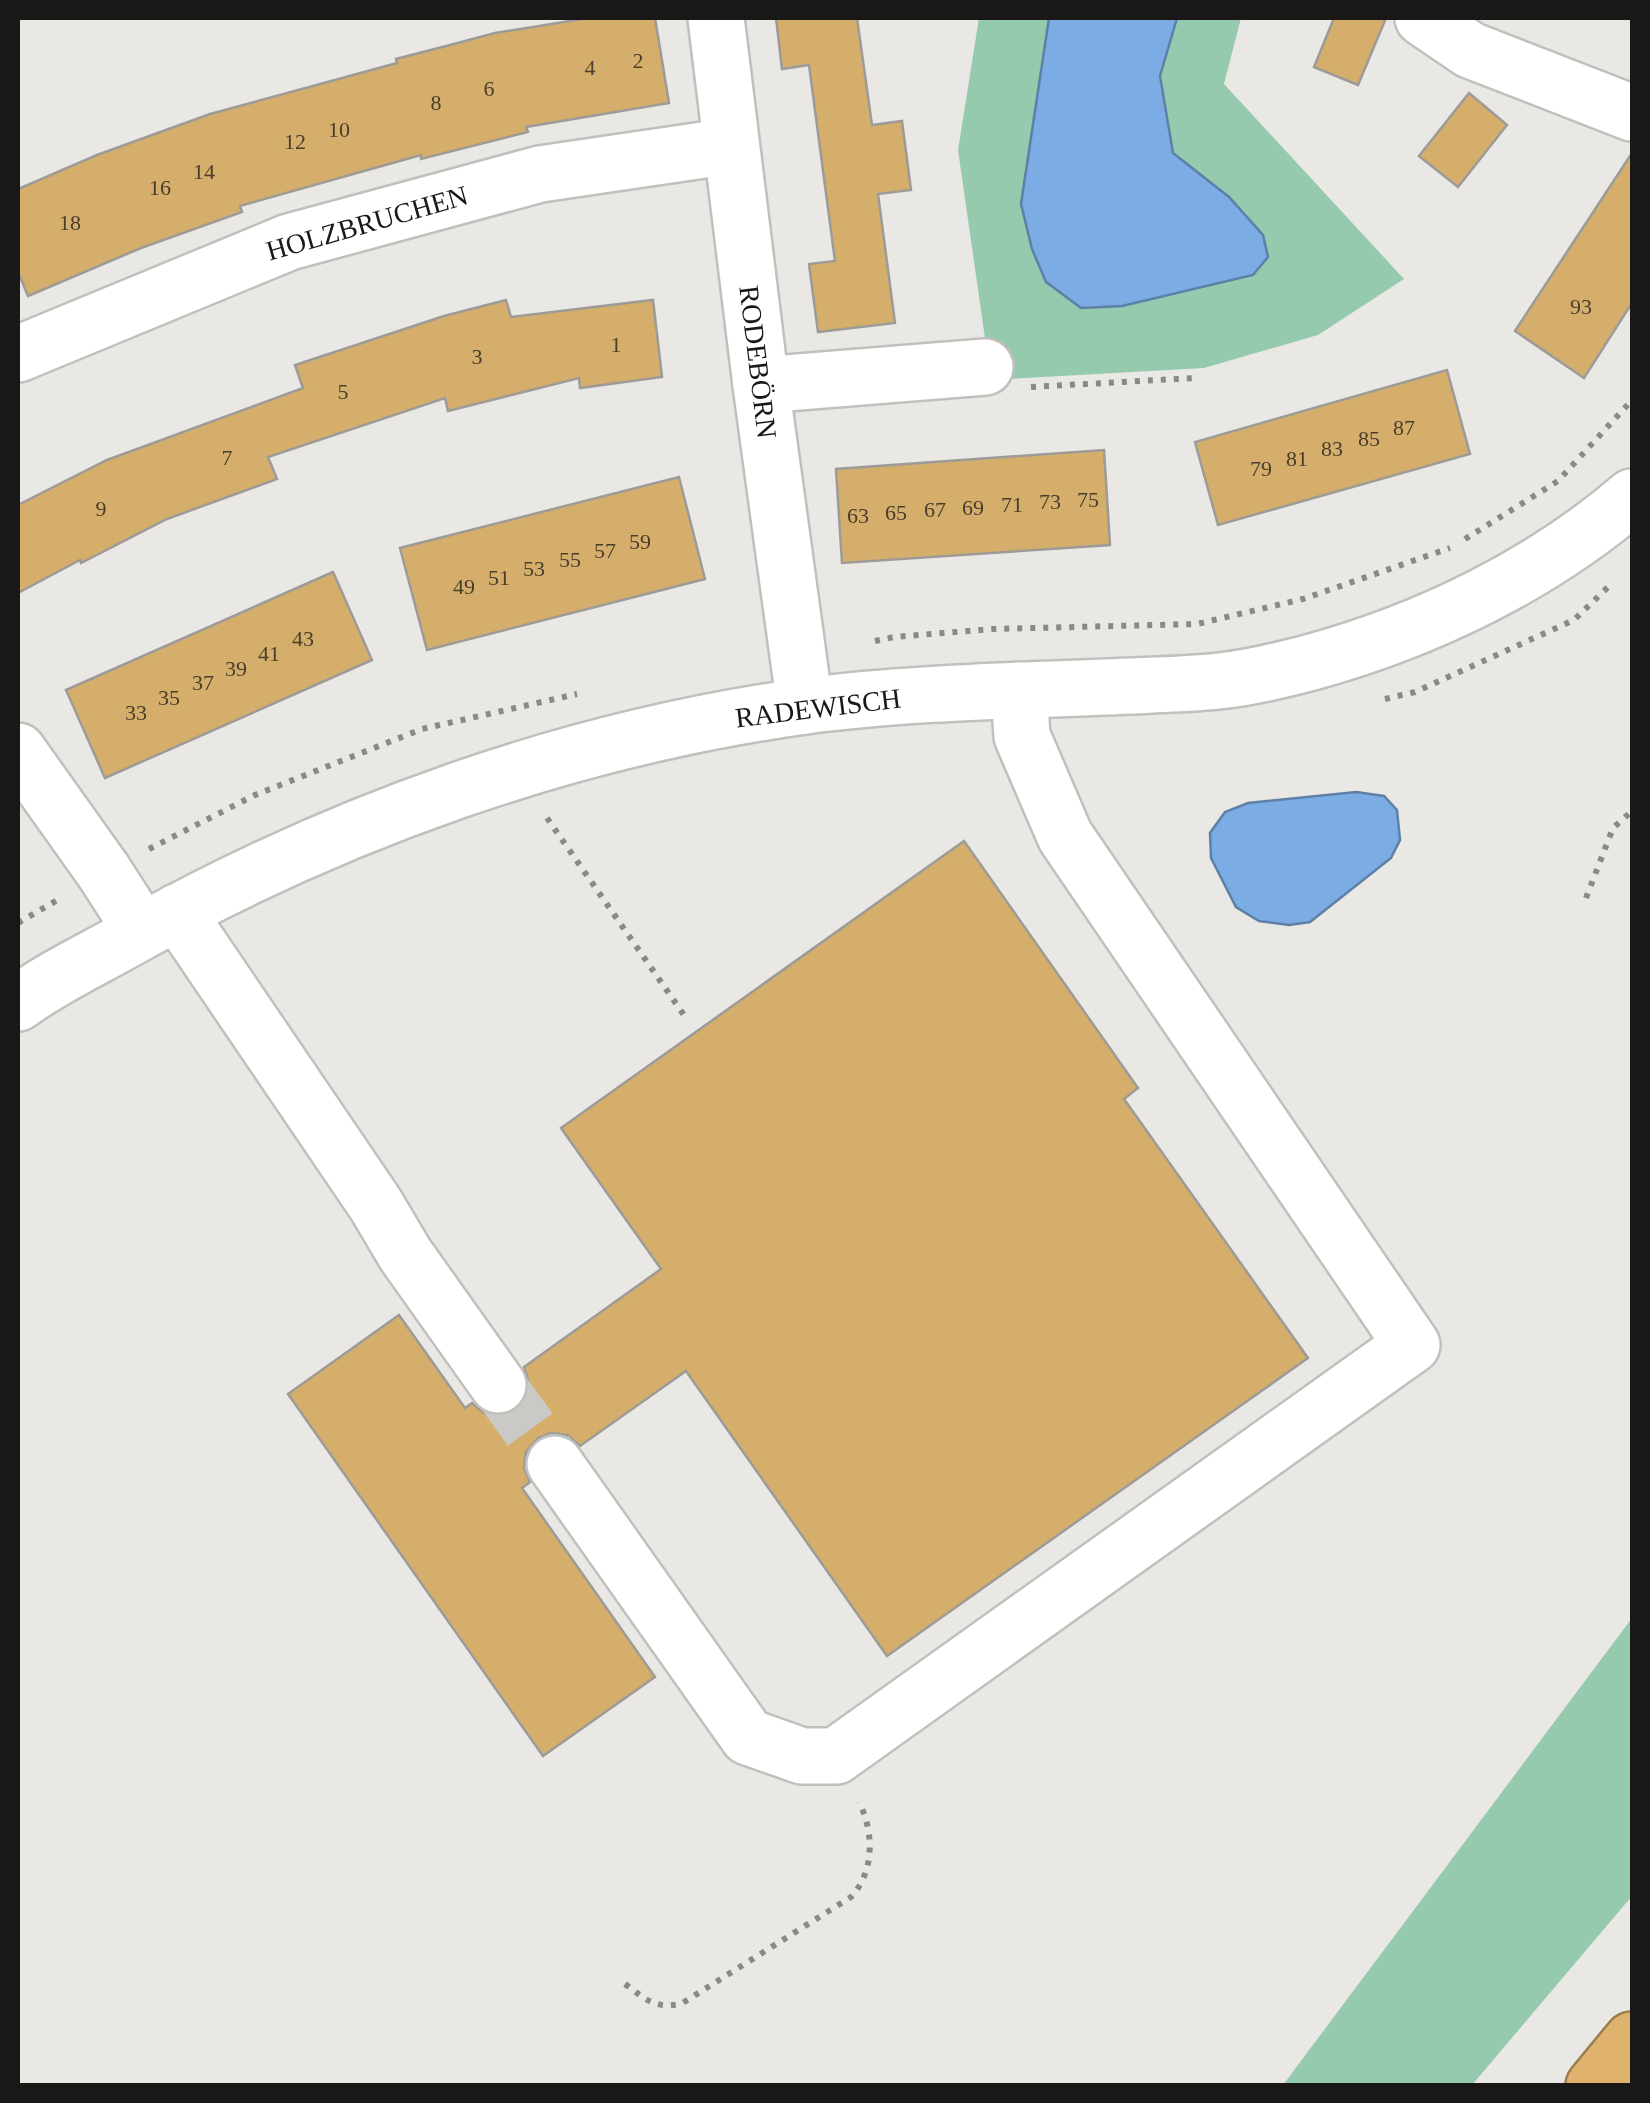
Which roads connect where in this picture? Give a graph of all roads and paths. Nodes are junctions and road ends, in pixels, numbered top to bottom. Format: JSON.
{"nodes":[{"id":1,"x":716,"y":18,"type":"edge"},
{"id":2,"x":1422,"y":18,"type":"edge"},
{"id":3,"x":1632,"y":113,"type":"edge"},
{"id":4,"x":731,"y":146,"type":"junction"},
{"id":5,"x":18,"y":354,"type":"edge"},
{"id":6,"x":978,"y":368,"type":"joint"},
{"id":7,"x":1195,"y":378,"type":"dead end"},
{"id":8,"x":761,"y":385,"type":"junction"},
{"id":9,"x":1632,"y":497,"type":"edge"},
{"id":10,"x":1621,"y":576,"type":"dead end"},
{"id":11,"x":1020,"y":690,"type":"junction"},
{"id":12,"x":1379,"y":701,"type":"dead end"},
{"id":13,"x":805,"y":706,"type":"junction"},
{"id":14,"x":18,"y":752,"type":"edge"},
{"id":15,"x":1632,"y":811,"type":"edge"},
{"id":16,"x":556,"y":812,"type":"dead end"},
{"id":17,"x":1586,"y":898,"type":"dead end"},
{"id":18,"x":159,"y":922,"type":"junction"},
{"id":19,"x":18,"y":1003,"type":"edge"},
{"id":20,"x":686,"y":1018,"type":"dead end"},
{"id":21,"x":498,"y":1385,"type":"tunnel mouth"},
{"id":22,"x":555,"y":1464,"type":"tunnel mouth"},
{"id":23,"x":836,"y":1756,"type":"junction"},
{"id":24,"x":624,"y":1984,"type":"dead end"},
{"id":25,"x":1632,"y":2040,"type":"edge"},
{"id":26,"x":1594,"y":2086,"type":"edge"}],
"edges":[{"from":1,"to":4,"type":"street","name":"RODEBÖRN"},
{"from":2,"to":3,"type":"street"},
{"from":4,"to":5,"type":"street","name":"HOLZBRUCHEN"},
{"from":4,"to":8,"type":"street","name":"RODEBÖRN"},
{"from":6,"to":7,"type":"path"},
{"from":6,"to":8,"type":"street"},
{"from":8,"to":13,"type":"street","name":"RODEBÖRN"},
{"from":9,"to":11,"type":"street","name":"RADEWISCH"},
{"from":10,"to":12,"type":"path"},
{"from":11,"to":13,"type":"street","name":"RADEWISCH"},
{"from":11,"to":23,"type":"street"},
{"from":13,"to":18,"type":"street","name":"RADEWISCH"},
{"from":14,"to":18,"type":"street"},
{"from":15,"to":17,"type":"path"},
{"from":16,"to":20,"type":"path"},
{"from":18,"to":19,"type":"street","name":"RADEWISCH"},
{"from":18,"to":21,"type":"street"},
{"from":22,"to":23,"type":"street"},
{"from":23,"to":24,"type":"path"},
{"from":25,"to":26,"type":"highway"}]}
